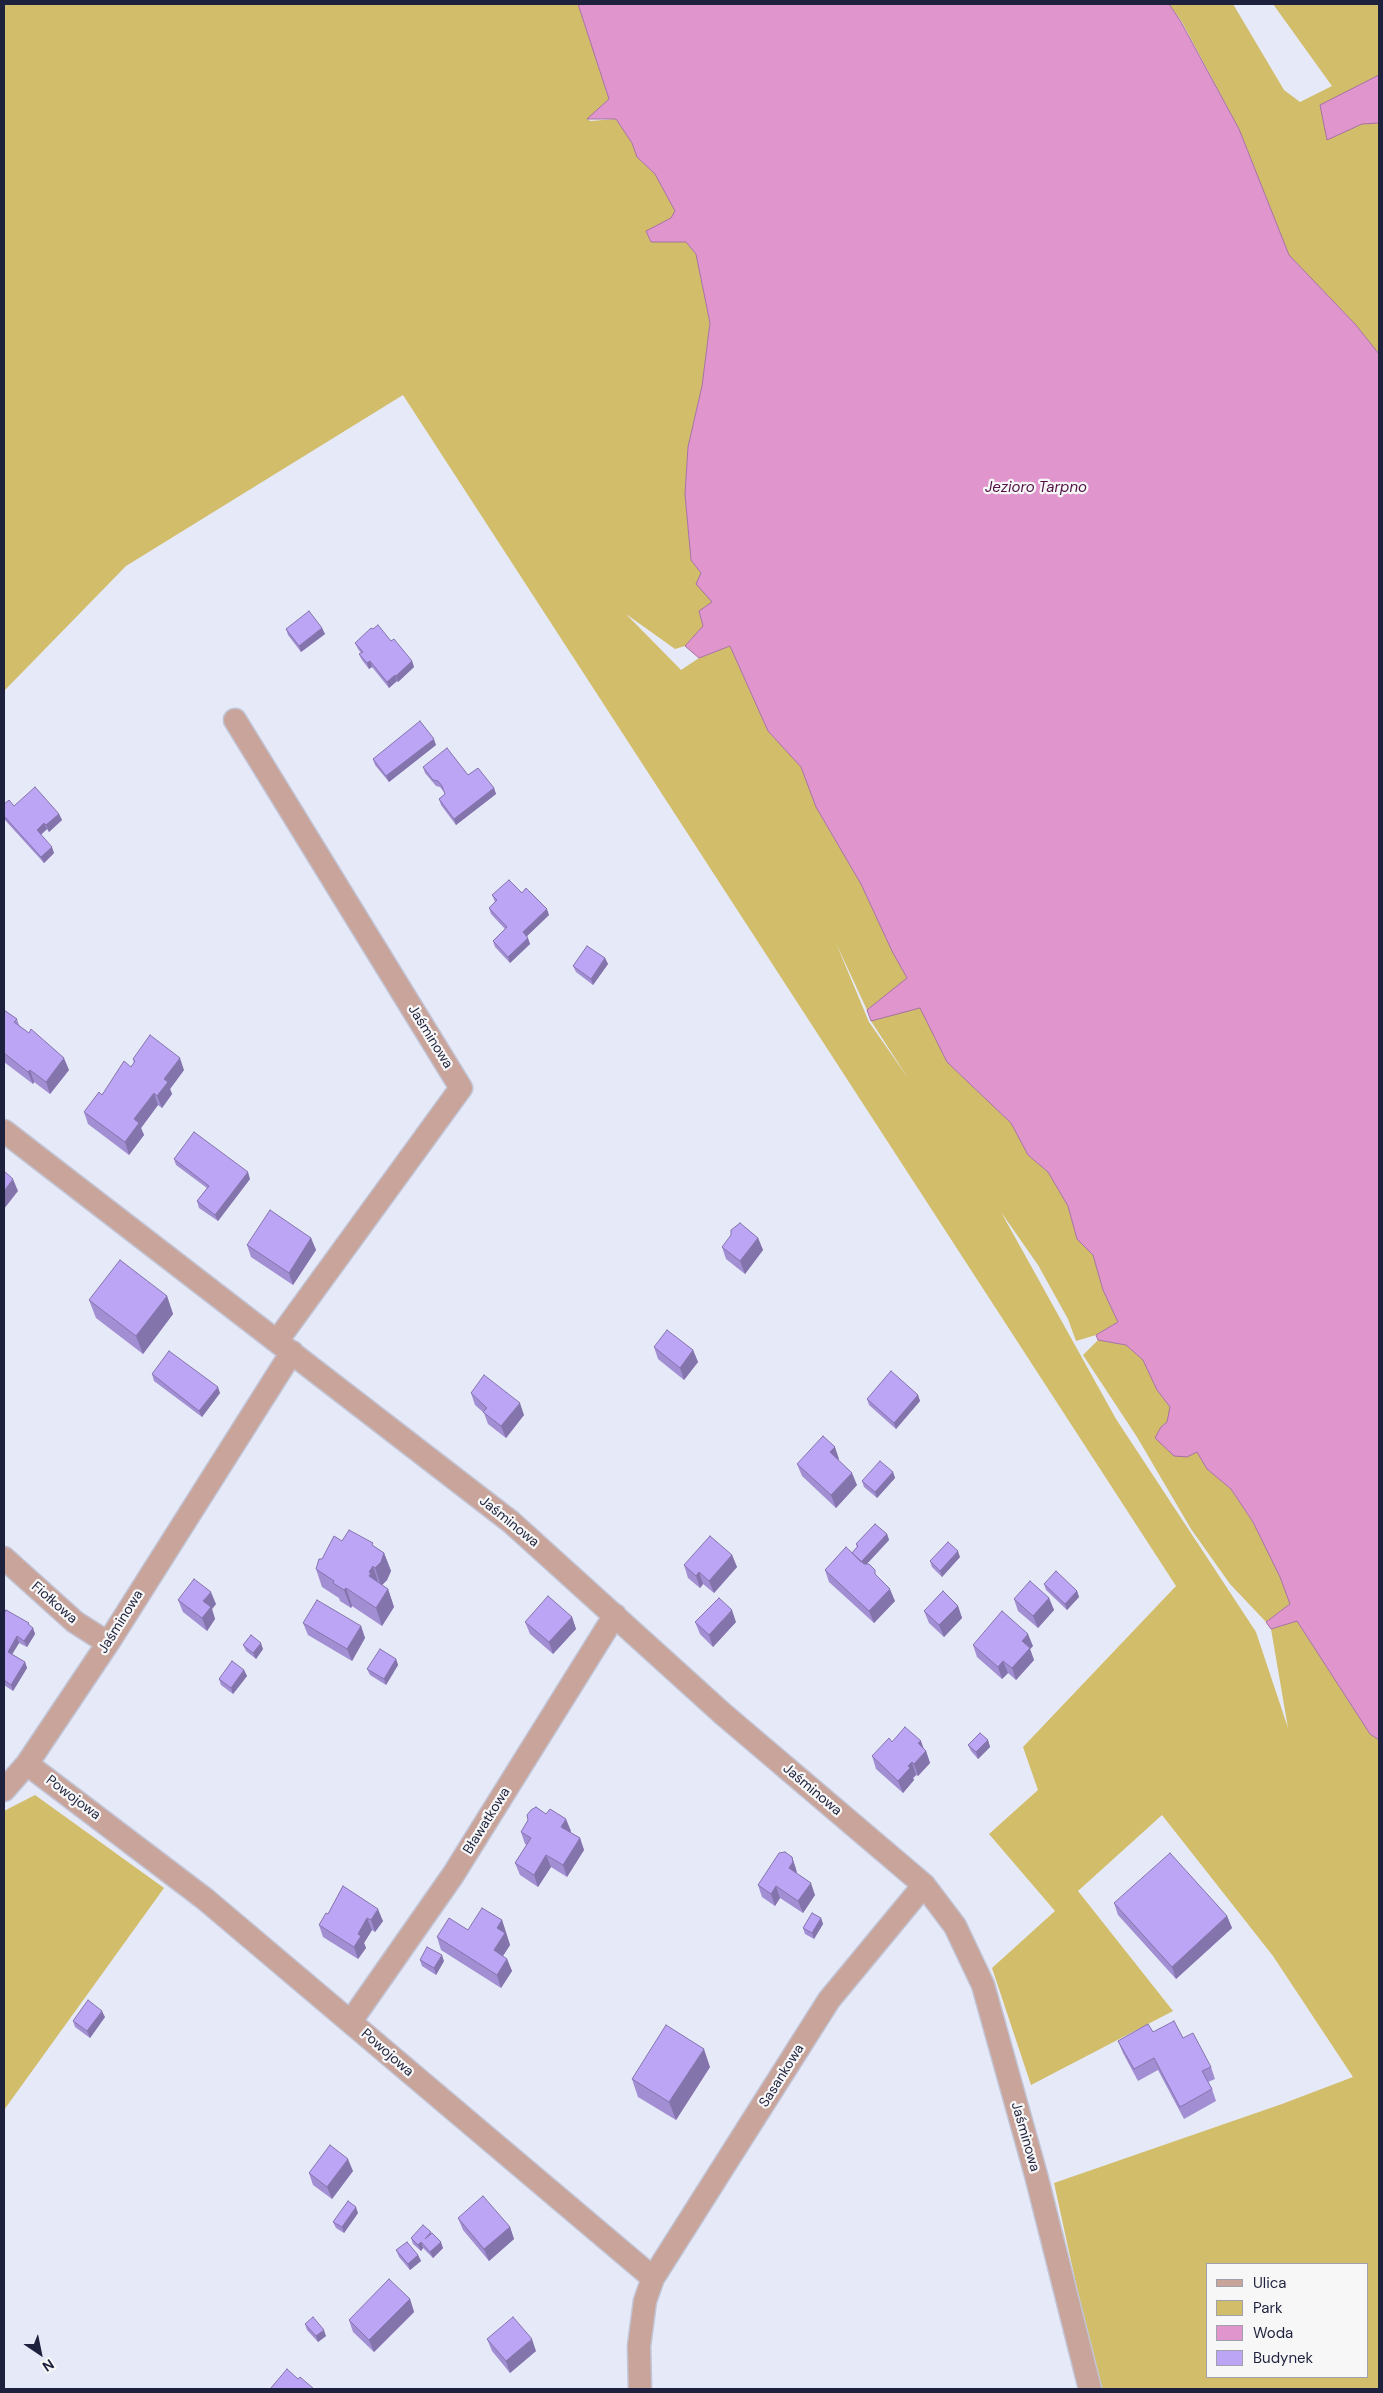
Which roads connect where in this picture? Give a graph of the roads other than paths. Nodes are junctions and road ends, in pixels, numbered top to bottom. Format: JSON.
{"nodes":[{"id":1,"x":234,"y":720,"type":"dead end"},
{"id":2,"x":4,"y":1131,"type":"edge"},
{"id":3,"x":284,"y":1347,"type":"junction"},
{"id":4,"x":4,"y":1558,"type":"edge"},
{"id":5,"x":615,"y":1615,"type":"junction"},
{"id":6,"x":108,"y":1642,"type":"junction"},
{"id":7,"x":27,"y":1764,"type":"junction"},
{"id":8,"x":4,"y":1790,"type":"edge"},
{"id":9,"x":924,"y":1884,"type":"junction"},
{"id":10,"x":351,"y":2021,"type":"junction"},
{"id":11,"x":653,"y":2278,"type":"junction"},
{"id":12,"x":640,"y":2389,"type":"edge"},
{"id":13,"x":1090,"y":2389,"type":"edge"}],
"edges":[{"from":1,"to":3,"type":"street","name":"Jaśminowa"},
{"from":2,"to":3,"type":"street","name":"Jaśminowa"},
{"from":3,"to":5,"type":"street","name":"Jaśminowa"},
{"from":3,"to":6,"type":"street","name":"Jaśminowa"},
{"from":4,"to":6,"type":"street","name":"Fiołkowa"},
{"from":5,"to":9,"type":"street","name":"Jaśminowa"},
{"from":5,"to":10,"type":"street","name":"Bławatkowa"},
{"from":6,"to":7,"type":"street","name":"Jaśminowa"},
{"from":7,"to":8,"type":"street","name":"Jaśminowa"},
{"from":7,"to":10,"type":"street","name":"Powojowa"},
{"from":9,"to":11,"type":"street","name":"Sasankowa"},
{"from":9,"to":13,"type":"street","name":"Jaśminowa"},
{"from":10,"to":11,"type":"street","name":"Powojowa"},
{"from":11,"to":12,"type":"street"}]}
